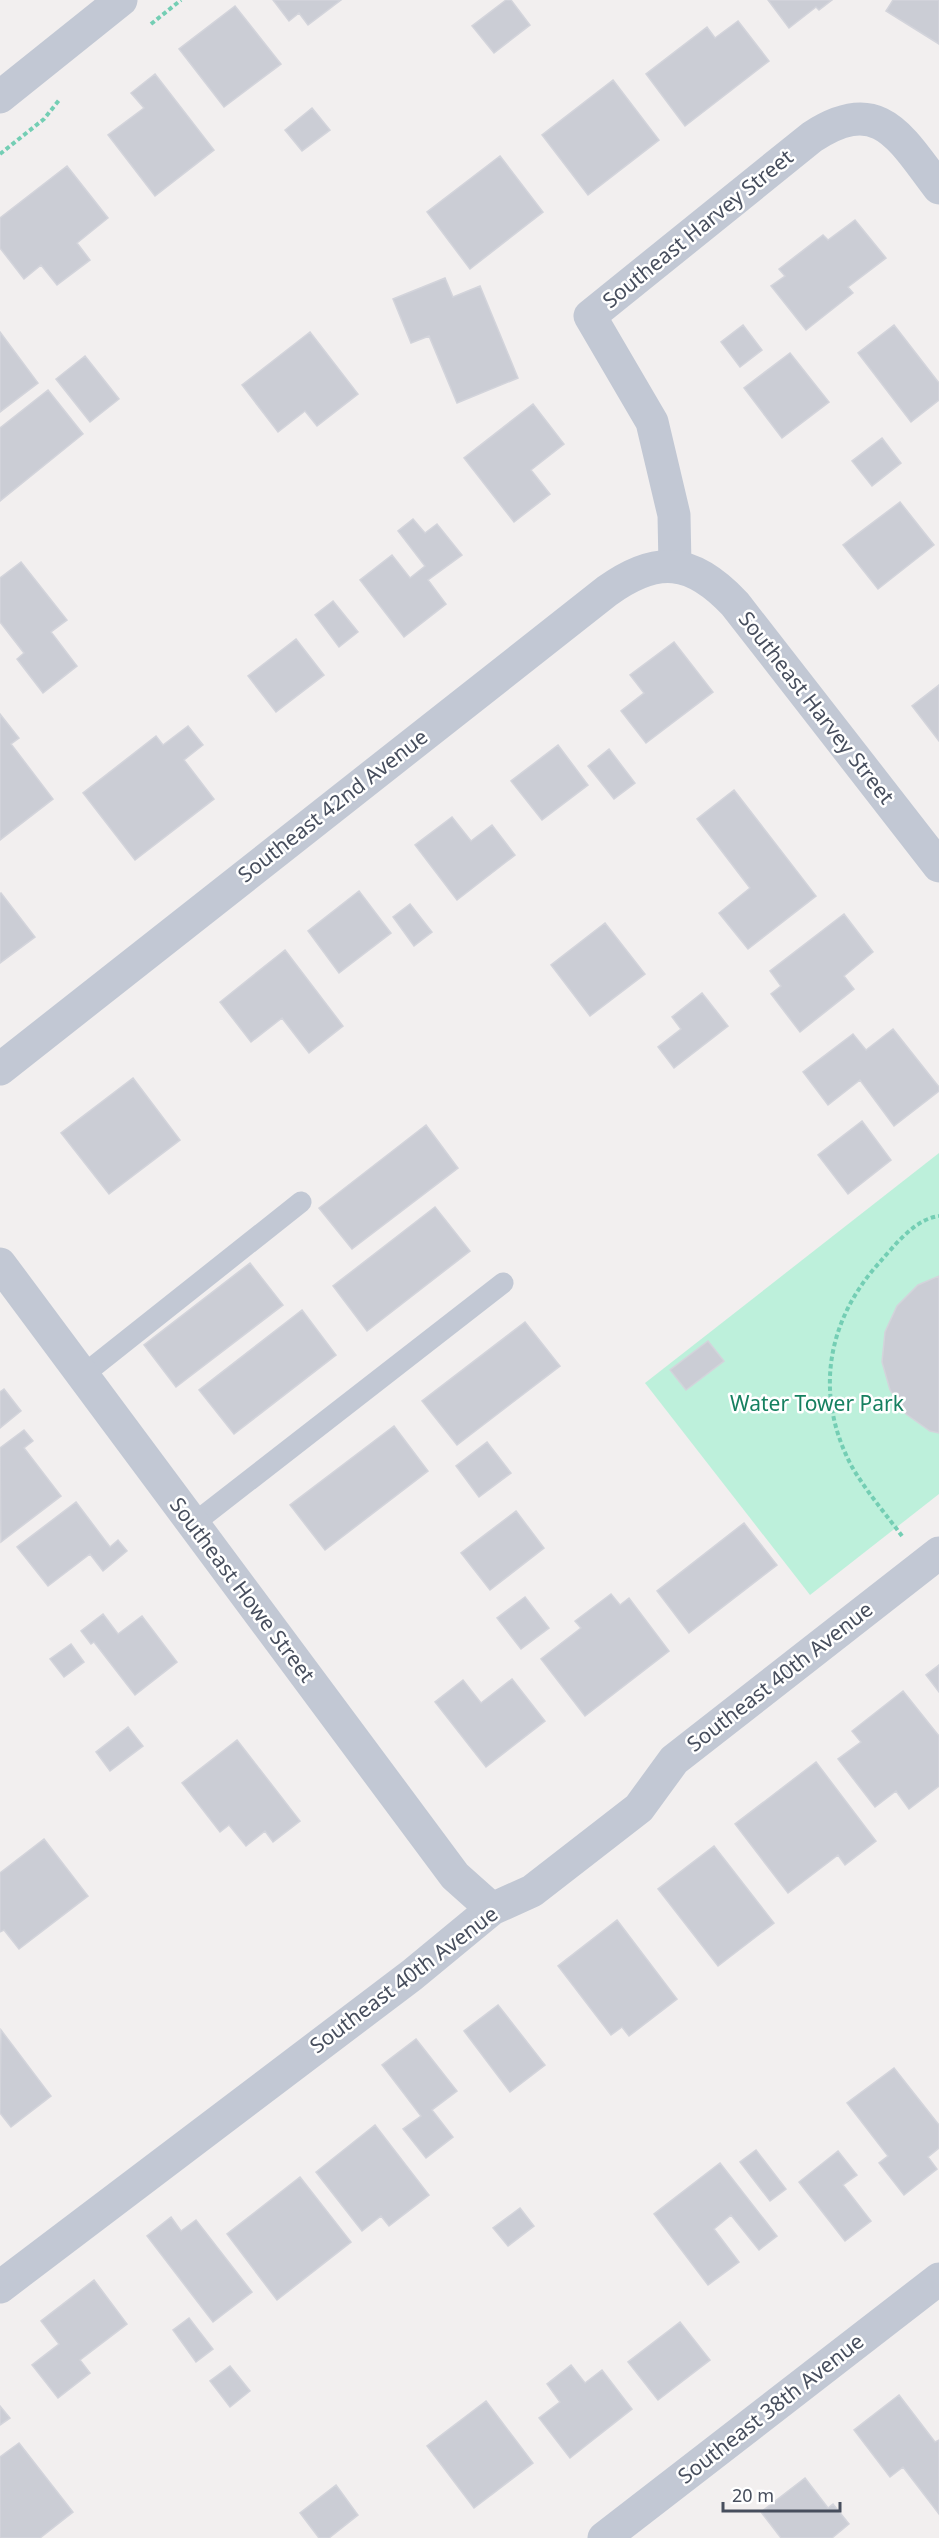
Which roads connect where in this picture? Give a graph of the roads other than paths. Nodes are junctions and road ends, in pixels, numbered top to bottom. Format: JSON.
{"nodes":[{"id":1,"x":121,"y":0,"type":"edge"},
{"id":2,"x":0,"y":97,"type":"edge"},
{"id":3,"x":939,"y":188,"type":"edge"},
{"id":4,"x":675,"y":566,"type":"junction"},
{"id":5,"x":939,"y":866,"type":"edge"},
{"id":6,"x":0,"y":1069,"type":"edge"},
{"id":7,"x":301,"y":1202,"type":"dead end"},
{"id":8,"x":0,"y":1264,"type":"edge"},
{"id":9,"x":503,"y":1283,"type":"dead end"},
{"id":10,"x":82,"y":1375,"type":"junction"},
{"id":11,"x":193,"y":1524,"type":"junction"},
{"id":12,"x":931,"y":1559,"type":"edge"},
{"id":13,"x":492,"y":1909,"type":"junction"},
{"id":14,"x":939,"y":2279,"type":"edge"},
{"id":15,"x":0,"y":2288,"type":"edge"},
{"id":16,"x":604,"y":2538,"type":"edge"}],
"edges":[{"from":1,"to":2,"type":"street"},
{"from":3,"to":4,"type":"street","name":"Southeast Harvey Street"},
{"from":4,"to":5,"type":"street","name":"Southeast Harvey Street"},
{"from":4,"to":6,"type":"street","name":"Southeast 42nd Avenue"},
{"from":7,"to":10,"type":"lane"},
{"from":8,"to":10,"type":"street","name":"Southeast Howe Street"},
{"from":9,"to":11,"type":"lane"},
{"from":10,"to":11,"type":"street","name":"Southeast Howe Street"},
{"from":11,"to":13,"type":"street","name":"Southeast Howe Street"},
{"from":12,"to":13,"type":"street","name":"Southeast 40th Avenue"},
{"from":13,"to":15,"type":"street","name":"Southeast 40th Avenue"},
{"from":14,"to":16,"type":"street","name":"Southeast 38th Avenue"}]}
